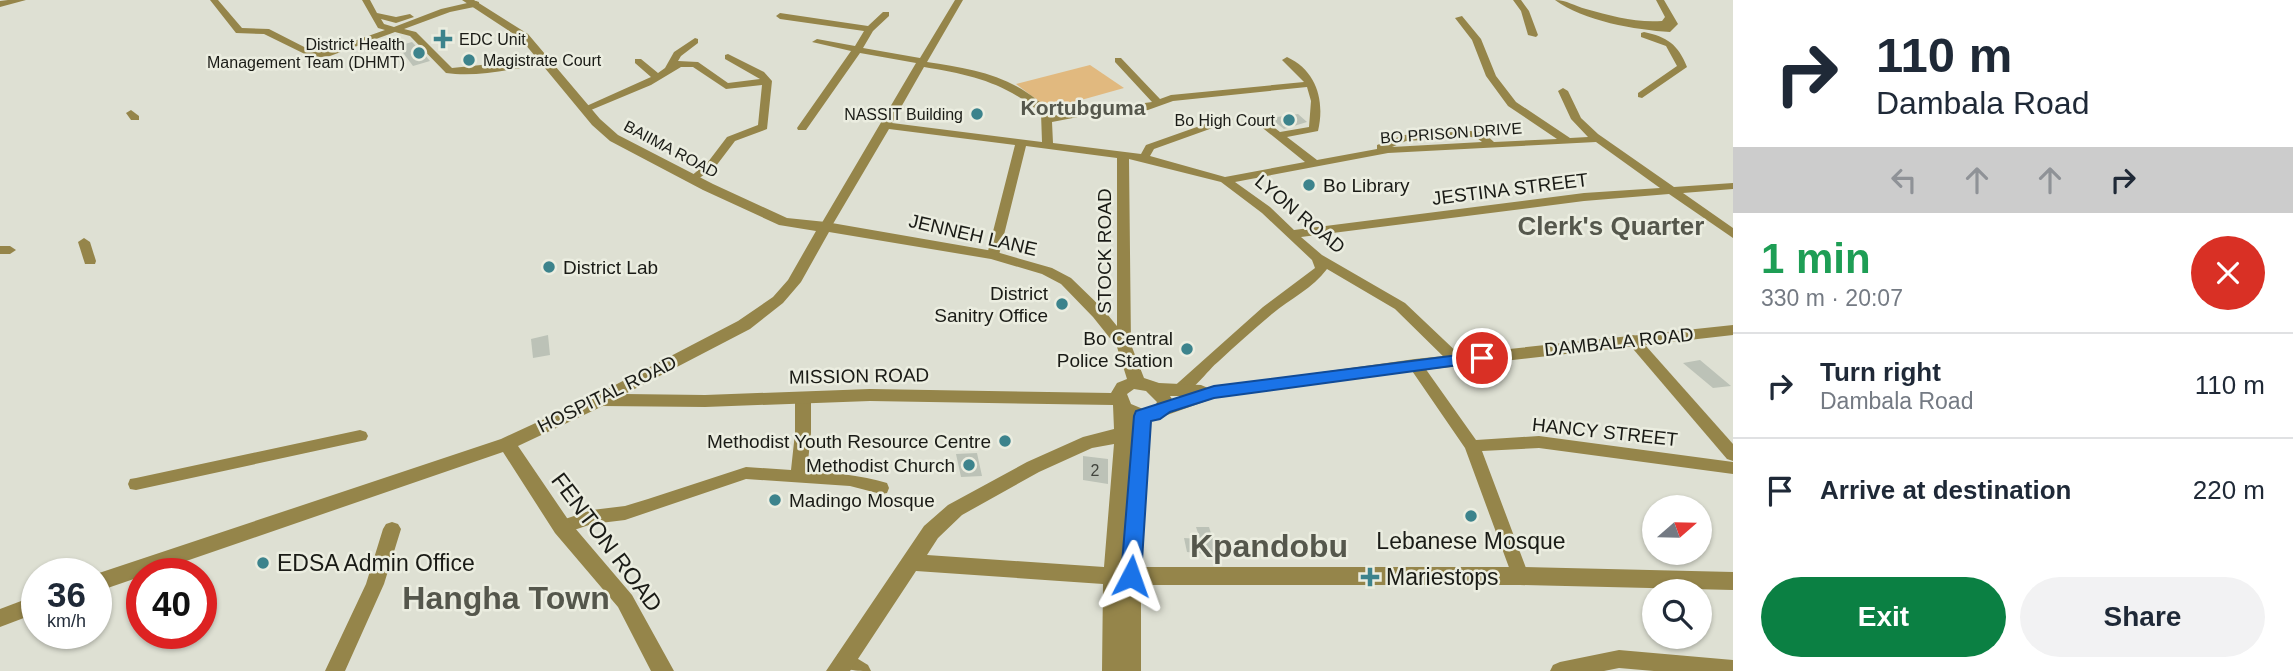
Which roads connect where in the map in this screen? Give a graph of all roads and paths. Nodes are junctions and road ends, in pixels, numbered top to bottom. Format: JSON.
{"nodes":[{"id":1,"x":22,"y":0,"type":"edge"},
{"id":2,"x":214,"y":0,"type":"edge"},
{"id":3,"x":366,"y":0,"type":"edge"},
{"id":4,"x":959,"y":0,"type":"edge"},
{"id":5,"x":1517,"y":0,"type":"edge"},
{"id":6,"x":1559,"y":0,"type":"edge"},
{"id":7,"x":1660,"y":0,"type":"edge"},
{"id":8,"x":472,"y":2,"type":"edge"},
{"id":9,"x":0,"y":4,"type":"edge"},
{"id":10,"x":451,"y":9,"type":"junction"},
{"id":11,"x":1580,"y":10,"type":"junction"},
{"id":12,"x":886,"y":14,"type":"dead end"},
{"id":13,"x":374,"y":15,"type":"junction"},
{"id":14,"x":780,"y":16,"type":"dead end"},
{"id":15,"x":1459,"y":18,"type":"dead end"},
{"id":16,"x":1669,"y":18,"type":"junction"},
{"id":17,"x":1616,"y":22,"type":"junction"},
{"id":18,"x":870,"y":29,"type":"junction"},
{"id":19,"x":394,"y":30,"type":"junction"},
{"id":20,"x":1533,"y":35,"type":"dead end"},
{"id":21,"x":695,"y":41,"type":"dead end"},
{"id":22,"x":817,"y":42,"type":"dead end"},
{"id":23,"x":856,"y":49,"type":"junction"},
{"id":24,"x":728,"y":57,"type":"dead end"},
{"id":25,"x":1118,"y":60,"type":"dead end"},
{"id":26,"x":1287,"y":60,"type":"dead end"},
{"id":27,"x":547,"y":61,"type":"junction"},
{"id":28,"x":638,"y":61,"type":"dead end"},
{"id":29,"x":921,"y":63,"type":"junction"},
{"id":30,"x":670,"y":68,"type":"junction"},
{"id":31,"x":658,"y":78,"type":"junction"},
{"id":32,"x":767,"y":81,"type":"junction"},
{"id":33,"x":1311,"y":84,"type":"junction"},
{"id":34,"x":1563,"y":91,"type":"dead end"},
{"id":35,"x":1642,"y":95,"type":"dead end"},
{"id":36,"x":1158,"y":103,"type":"junction"},
{"id":37,"x":587,"y":108,"type":"junction"},
{"id":38,"x":1228,"y":119,"type":"dead end"},
{"id":39,"x":1047,"y":120,"type":"junction"},
{"id":40,"x":1259,"y":121,"type":"dead end"},
{"id":41,"x":884,"y":125,"type":"junction"},
{"id":42,"x":802,"y":128,"type":"dead end"},
{"id":43,"x":1278,"y":136,"type":"junction"},
{"id":44,"x":1594,"y":136,"type":"junction"},
{"id":45,"x":1566,"y":140,"type":"junction"},
{"id":46,"x":1021,"y":143,"type":"junction"},
{"id":47,"x":1048,"y":146,"type":"junction"},
{"id":48,"x":1123,"y":156,"type":"junction"},
{"id":49,"x":1144,"y":158,"type":"junction"},
{"id":50,"x":1315,"y":164,"type":"junction"},
{"id":51,"x":694,"y":179,"type":"junction"},
{"id":52,"x":1225,"y":180,"type":"junction"},
{"id":53,"x":1733,"y":186,"type":"edge"},
{"id":54,"x":1673,"y":191,"type":"junction"},
{"id":55,"x":825,"y":226,"type":"junction"},
{"id":56,"x":1292,"y":233,"type":"junction"},
{"id":57,"x":1733,"y":234,"type":"edge"},
{"id":58,"x":84,"y":242,"type":"dead end"},
{"id":59,"x":993,"y":255,"type":"junction"},
{"id":60,"x":1317,"y":258,"type":"junction"},
{"id":61,"x":90,"y":261,"type":"dead end"},
{"id":62,"x":1343,"y":275,"type":"junction"},
{"id":63,"x":1315,"y":276,"type":"junction"},
{"id":64,"x":1733,"y":330,"type":"edge"},
{"id":65,"x":1633,"y":340,"type":"junction"},
{"id":66,"x":1124,"y":346,"type":"junction"},
{"id":67,"x":1457,"y":360,"type":"junction"},
{"id":68,"x":1415,"y":365,"type":"junction"},
{"id":69,"x":1137,"y":383,"type":"junction"},
{"id":70,"x":1155,"y":389,"type":"junction"},
{"id":71,"x":1177,"y":390,"type":"junction"},
{"id":72,"x":1214,"y":392,"type":"junction"},
{"id":73,"x":803,"y":398,"type":"junction"},
{"id":74,"x":600,"y":400,"type":"junction"},
{"id":75,"x":1164,"y":408,"type":"junction"},
{"id":76,"x":1128,"y":417,"type":"junction"},
{"id":77,"x":360,"y":436,"type":"dead end"},
{"id":78,"x":507,"y":444,"type":"junction"},
{"id":79,"x":1472,"y":446,"type":"junction"},
{"id":80,"x":1733,"y":455,"type":"edge"},
{"id":81,"x":1733,"y":468,"type":"edge"},
{"id":82,"x":797,"y":477,"type":"junction"},
{"id":83,"x":136,"y":484,"type":"dead end"},
{"id":84,"x":881,"y":488,"type":"dead end"},
{"id":85,"x":562,"y":527,"type":"junction"},
{"id":86,"x":392,"y":529,"type":"dead end"},
{"id":87,"x":911,"y":562,"type":"junction"},
{"id":88,"x":1122,"y":576,"type":"junction"},
{"id":89,"x":1520,"y":576,"type":"junction"},
{"id":90,"x":112,"y":578,"type":"edge"},
{"id":91,"x":1733,"y":581,"type":"edge"},
{"id":92,"x":21,"y":610,"type":"edge"},
{"id":93,"x":0,"y":618,"type":"edge"},
{"id":94,"x":848,"y":667,"type":"edge"},
{"id":95,"x":1733,"y":669,"type":"edge"},
{"id":96,"x":335,"y":671,"type":"edge"},
{"id":97,"x":663,"y":671,"type":"edge"},
{"id":98,"x":1113,"y":671,"type":"edge"},
{"id":99,"x":1130,"y":671,"type":"edge"},
{"id":100,"x":1560,"y":671,"type":"edge"}],
"edges":[{"from":1,"to":9,"type":"street"},
{"from":2,"to":19,"type":"street"},
{"from":3,"to":13,"type":"street"},
{"from":4,"to":29,"type":"street","name":"HOSPITAL ROAD"},
{"from":5,"to":20,"type":"street"},
{"from":6,"to":11,"type":"street"},
{"from":7,"to":16,"type":"street"},
{"from":8,"to":10,"type":"street"},
{"from":8,"to":27,"type":"street","name":"BAIIMA ROAD"},
{"from":10,"to":13,"type":"street"},
{"from":10,"to":19,"type":"street"},
{"from":11,"to":16,"type":"street"},
{"from":11,"to":17,"type":"street"},
{"from":12,"to":18,"type":"street"},
{"from":13,"to":19,"type":"street"},
{"from":14,"to":18,"type":"street"},
{"from":15,"to":45,"type":"street"},
{"from":16,"to":17,"type":"street"},
{"from":17,"to":35,"type":"street"},
{"from":18,"to":23,"type":"street"},
{"from":19,"to":27,"type":"street"},
{"from":21,"to":30,"type":"street"},
{"from":22,"to":23,"type":"street"},
{"from":23,"to":29,"type":"street"},
{"from":23,"to":42,"type":"street"},
{"from":24,"to":32,"type":"street"},
{"from":25,"to":36,"type":"street"},
{"from":26,"to":33,"type":"street"},
{"from":27,"to":37,"type":"street","name":"BAIIMA ROAD"},
{"from":28,"to":31,"type":"street"},
{"from":29,"to":39,"type":"street"},
{"from":29,"to":41,"type":"street","name":"HOSPITAL ROAD"},
{"from":30,"to":31,"type":"street"},
{"from":30,"to":32,"type":"street"},
{"from":31,"to":37,"type":"street"},
{"from":32,"to":51,"type":"street"},
{"from":33,"to":36,"type":"street"},
{"from":33,"to":43,"type":"street"},
{"from":34,"to":44,"type":"street"},
{"from":36,"to":39,"type":"street"},
{"from":37,"to":51,"type":"street","name":"BAIIMA ROAD"},
{"from":38,"to":49,"type":"street"},
{"from":39,"to":47,"type":"street"},
{"from":40,"to":43,"type":"street"},
{"from":41,"to":46,"type":"street","name":"LYON ROAD"},
{"from":41,"to":55,"type":"street","name":"HOSPITAL ROAD"},
{"from":43,"to":50,"type":"street"},
{"from":44,"to":45,"type":"street","name":"BO PRISON DRIVE"},
{"from":44,"to":54,"type":"street"},
{"from":45,"to":50,"type":"street","name":"BO PRISON DRIVE"},
{"from":46,"to":47,"type":"street","name":"LYON ROAD"},
{"from":46,"to":59,"type":"street"},
{"from":47,"to":48,"type":"street","name":"LYON ROAD"},
{"from":48,"to":49,"type":"street","name":"LYON ROAD"},
{"from":48,"to":66,"type":"street","name":"STOCK ROAD"},
{"from":49,"to":52,"type":"street","name":"LYON ROAD"},
{"from":50,"to":52,"type":"street","name":"BO PRISON DRIVE"},
{"from":51,"to":55,"type":"street","name":"BAIIMA ROAD"},
{"from":52,"to":56,"type":"street","name":"LYON ROAD"},
{"from":53,"to":54,"type":"street","name":"JESTINA STREET"},
{"from":54,"to":56,"type":"street","name":"JESTINA STREET"},
{"from":54,"to":57,"type":"street"},
{"from":55,"to":59,"type":"street","name":"JENNEH LANE"},
{"from":55,"to":74,"type":"street","name":"HOSPITAL ROAD"},
{"from":56,"to":60,"type":"street","name":"LYON ROAD"},
{"from":58,"to":61,"type":"street"},
{"from":59,"to":66,"type":"street","name":"JENNEH LANE"},
{"from":60,"to":62,"type":"street","name":"LYON ROAD"},
{"from":60,"to":63,"type":"street"},
{"from":62,"to":63,"type":"street"},
{"from":62,"to":67,"type":"street","name":"LYON ROAD"},
{"from":63,"to":71,"type":"street"},
{"from":64,"to":65,"type":"street","name":"DAMBALA ROAD"},
{"from":65,"to":67,"type":"street","name":"DAMBALA ROAD"},
{"from":65,"to":80,"type":"street"},
{"from":66,"to":69,"type":"street","name":"JENNEH LANE"},
{"from":67,"to":68,"type":"street","name":"DAMBALA ROAD"},
{"from":68,"to":72,"type":"street","name":"DAMBALA ROAD"},
{"from":68,"to":79,"type":"street"},
{"from":69,"to":70,"type":"street","name":"DAMBALA ROAD"},
{"from":69,"to":76,"type":"street"},
{"from":70,"to":71,"type":"street","name":"DAMBALA ROAD"},
{"from":70,"to":75,"type":"street"},
{"from":71,"to":72,"type":"street","name":"DAMBALA ROAD"},
{"from":72,"to":75,"type":"street","name":"DAMBALA ROAD"},
{"from":73,"to":74,"type":"street","name":"MISSION ROAD"},
{"from":73,"to":76,"type":"street","name":"MISSION ROAD"},
{"from":73,"to":82,"type":"street"},
{"from":74,"to":78,"type":"street","name":"HOSPITAL ROAD"},
{"from":75,"to":76,"type":"street","name":"DAMBALA ROAD"},
{"from":76,"to":87,"type":"street"},
{"from":76,"to":88,"type":"street"},
{"from":77,"to":83,"type":"street"},
{"from":78,"to":85,"type":"street","name":"FENTON ROAD"},
{"from":78,"to":90,"type":"street","name":"HOSPITAL ROAD"},
{"from":79,"to":81,"type":"street","name":"HANCY STREET"},
{"from":79,"to":89,"type":"street"},
{"from":82,"to":84,"type":"street"},
{"from":82,"to":85,"type":"street"},
{"from":85,"to":97,"type":"street","name":"FENTON ROAD"},
{"from":86,"to":96,"type":"street"},
{"from":87,"to":88,"type":"street"},
{"from":87,"to":94,"type":"street"},
{"from":88,"to":89,"type":"street"},
{"from":88,"to":98,"type":"street"},
{"from":88,"to":99,"type":"street"},
{"from":89,"to":91,"type":"street"},
{"from":92,"to":93,"type":"street"},
{"from":95,"to":100,"type":"street"}]}
